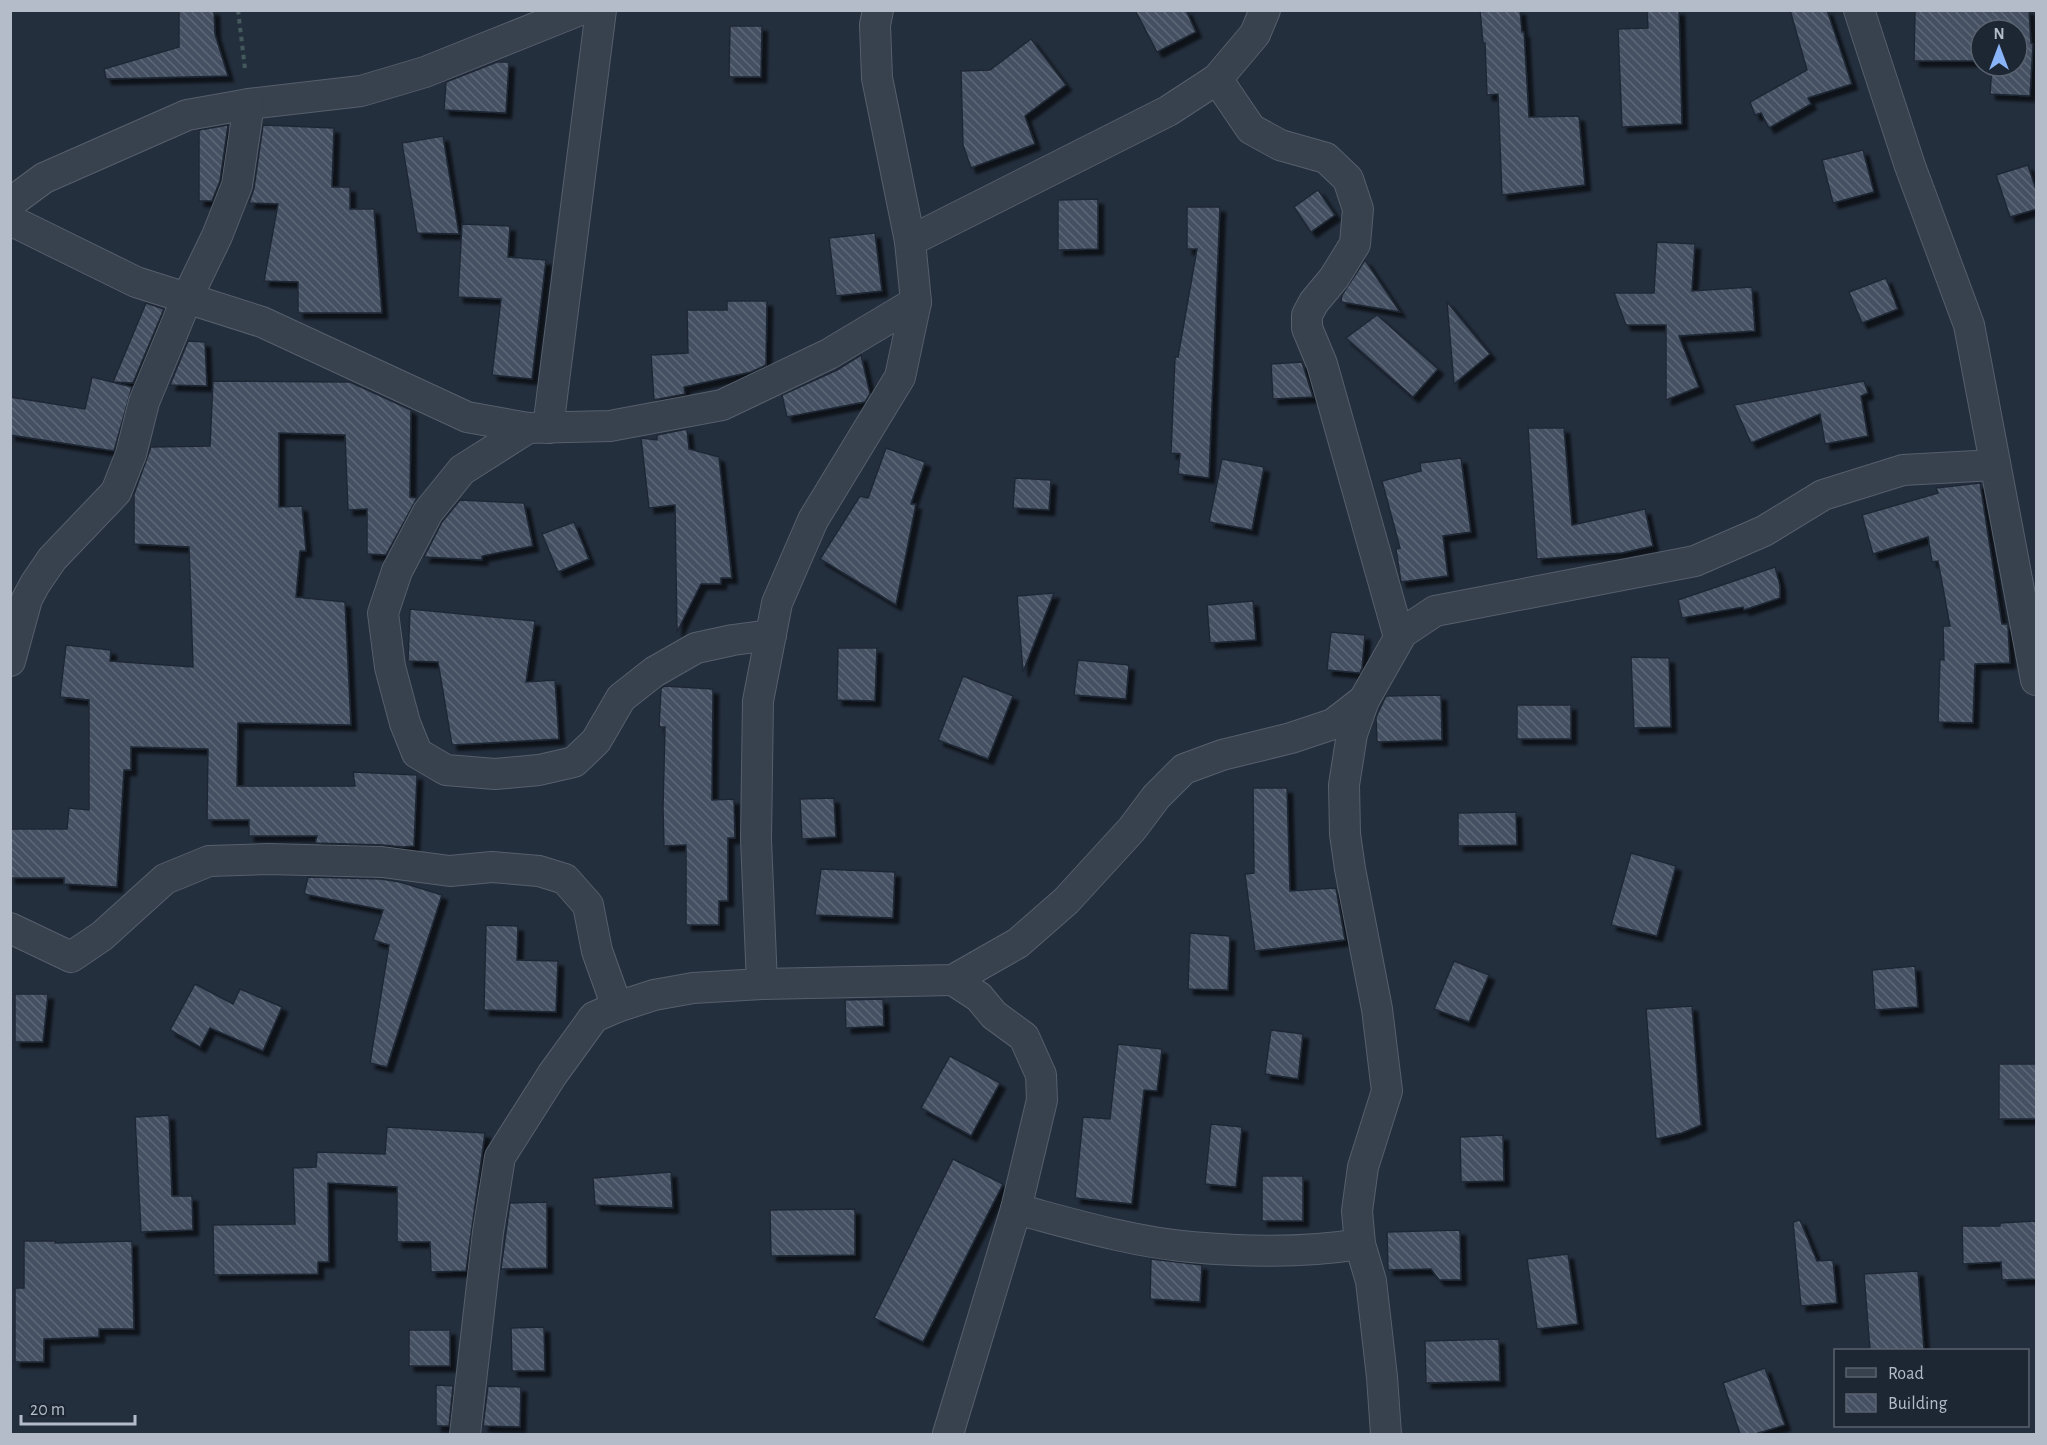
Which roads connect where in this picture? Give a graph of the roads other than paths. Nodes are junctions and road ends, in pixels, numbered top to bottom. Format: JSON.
{"nodes":[{"id":1,"x":580,"y":10,"type":"edge"},
{"id":2,"x":602,"y":10,"type":"edge"},
{"id":3,"x":878,"y":10,"type":"edge"},
{"id":4,"x":1265,"y":10,"type":"edge"},
{"id":5,"x":1859,"y":10,"type":"edge"},
{"id":6,"x":1217,"y":79,"type":"junction"},
{"id":7,"x":249,"y":104,"type":"junction"},
{"id":8,"x":10,"y":202,"type":"edge"},
{"id":9,"x":10,"y":220,"type":"edge"},
{"id":10,"x":910,"y":241,"type":"junction"},
{"id":11,"x":187,"y":298,"type":"junction"},
{"id":12,"x":916,"y":302,"type":"junction"},
{"id":13,"x":538,"y":428,"type":"junction"},
{"id":14,"x":1995,"y":465,"type":"junction"},
{"id":15,"x":771,"y":635,"type":"junction"},
{"id":16,"x":1399,"y":637,"type":"junction"},
{"id":17,"x":10,"y":661,"type":"edge"},
{"id":18,"x":2037,"y":680,"type":"edge"},
{"id":19,"x":1364,"y":700,"type":"junction"},
{"id":20,"x":10,"y":928,"type":"edge"},
{"id":21,"x":953,"y":980,"type":"junction"},
{"id":22,"x":762,"y":984,"type":"junction"},
{"id":23,"x":617,"y":1007,"type":"junction"},
{"id":24,"x":1016,"y":1209,"type":"junction"},
{"id":25,"x":1360,"y":1244,"type":"junction"},
{"id":26,"x":465,"y":1434,"type":"edge"},
{"id":27,"x":948,"y":1434,"type":"edge"},
{"id":28,"x":1386,"y":1434,"type":"edge"}],
"edges":[{"from":1,"to":7,"type":"street"},
{"from":2,"to":13,"type":"street"},
{"from":3,"to":10,"type":"street"},
{"from":4,"to":6,"type":"street"},
{"from":5,"to":14,"type":"street"},
{"from":6,"to":10,"type":"street"},
{"from":6,"to":16,"type":"street"},
{"from":7,"to":8,"type":"street"},
{"from":7,"to":11,"type":"street"},
{"from":9,"to":11,"type":"street"},
{"from":10,"to":12,"type":"street"},
{"from":11,"to":13,"type":"street"},
{"from":11,"to":17,"type":"street"},
{"from":12,"to":13,"type":"street"},
{"from":12,"to":15,"type":"street"},
{"from":13,"to":15,"type":"street"},
{"from":14,"to":16,"type":"street"},
{"from":14,"to":18,"type":"street"},
{"from":15,"to":22,"type":"street"},
{"from":16,"to":19,"type":"street"},
{"from":19,"to":21,"type":"street"},
{"from":19,"to":25,"type":"street"},
{"from":20,"to":23,"type":"street"},
{"from":21,"to":22,"type":"street"},
{"from":21,"to":24,"type":"street"},
{"from":22,"to":23,"type":"street"},
{"from":23,"to":26,"type":"street"},
{"from":24,"to":25,"type":"street"},
{"from":24,"to":27,"type":"street"},
{"from":25,"to":28,"type":"street"}]}
